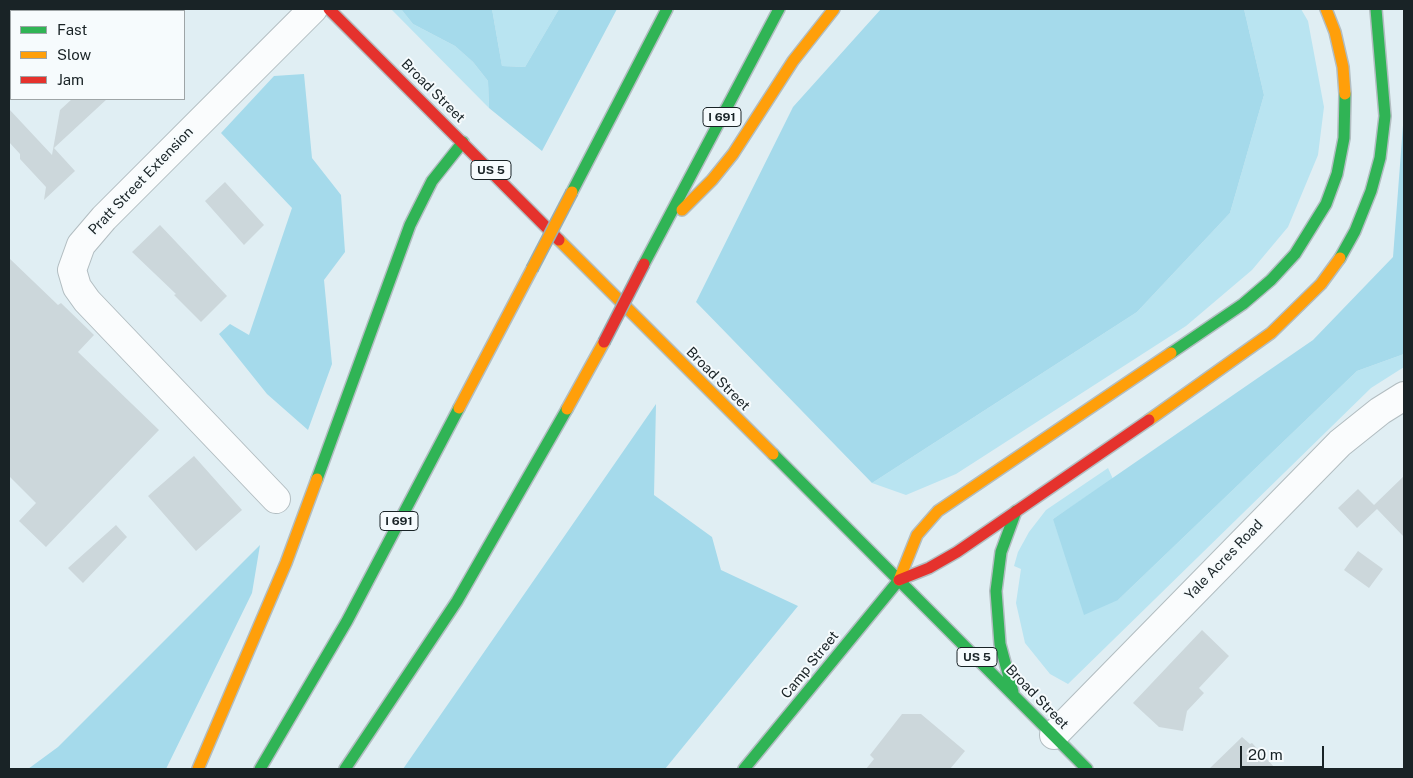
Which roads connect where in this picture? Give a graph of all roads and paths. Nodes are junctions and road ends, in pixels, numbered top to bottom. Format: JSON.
{"nodes":[{"id":1,"x":313,"y":9,"type":"edge"},
{"id":2,"x":329,"y":9,"type":"edge"},
{"id":3,"x":667,"y":9,"type":"edge"},
{"id":4,"x":779,"y":9,"type":"edge"},
{"id":5,"x":834,"y":9,"type":"edge"},
{"id":6,"x":1326,"y":9,"type":"edge"},
{"id":7,"x":1376,"y":9,"type":"edge"},
{"id":8,"x":463,"y":142,"type":"junction"},
{"id":9,"x":664,"y":226,"type":"junction"},
{"id":10,"x":1404,"y":396,"type":"edge"},
{"id":11,"x":276,"y":499,"type":"dead end"},
{"id":12,"x":1016,"y":511,"type":"junction"},
{"id":13,"x":899,"y":580,"type":"junction"},
{"id":14,"x":1013,"y":692,"type":"junction"},
{"id":15,"x":1054,"y":735,"type":"junction"},
{"id":16,"x":198,"y":769,"type":"edge"},
{"id":17,"x":260,"y":769,"type":"edge"},
{"id":18,"x":345,"y":769,"type":"edge"},
{"id":19,"x":744,"y":769,"type":"edge"},
{"id":20,"x":1087,"y":769,"type":"edge"}],
"edges":[{"from":1,"to":11,"type":"street","name":"Pratt Street Extension"},
{"from":2,"to":8,"type":"main road","name":"Broad Street","number":"US 5"},
{"from":3,"to":17,"type":"main road","number":"I 691","bridge":true},
{"from":4,"to":9,"type":"main road","number":"I 691"},
{"from":5,"to":9,"type":"main road"},
{"from":6,"to":13,"type":"main road"},
{"from":7,"to":12,"type":"main road"},
{"from":8,"to":13,"type":"main road","name":"Broad Street","number":"US 5"},
{"from":8,"to":16,"type":"main road"},
{"from":9,"to":18,"type":"main road","number":"I 691","bridge":true},
{"from":10,"to":15,"type":"street","name":"Yale Acres Road"},
{"from":12,"to":13,"type":"main road"},
{"from":12,"to":14,"type":"main road"},
{"from":13,"to":14,"type":"main road","name":"Broad Street","number":"US 5"},
{"from":13,"to":19,"type":"main road","name":"Camp Street"},
{"from":14,"to":15,"type":"main road","name":"Broad Street","number":"US 5"},
{"from":15,"to":20,"type":"main road","name":"Broad Street","number":"US 5"}]}
